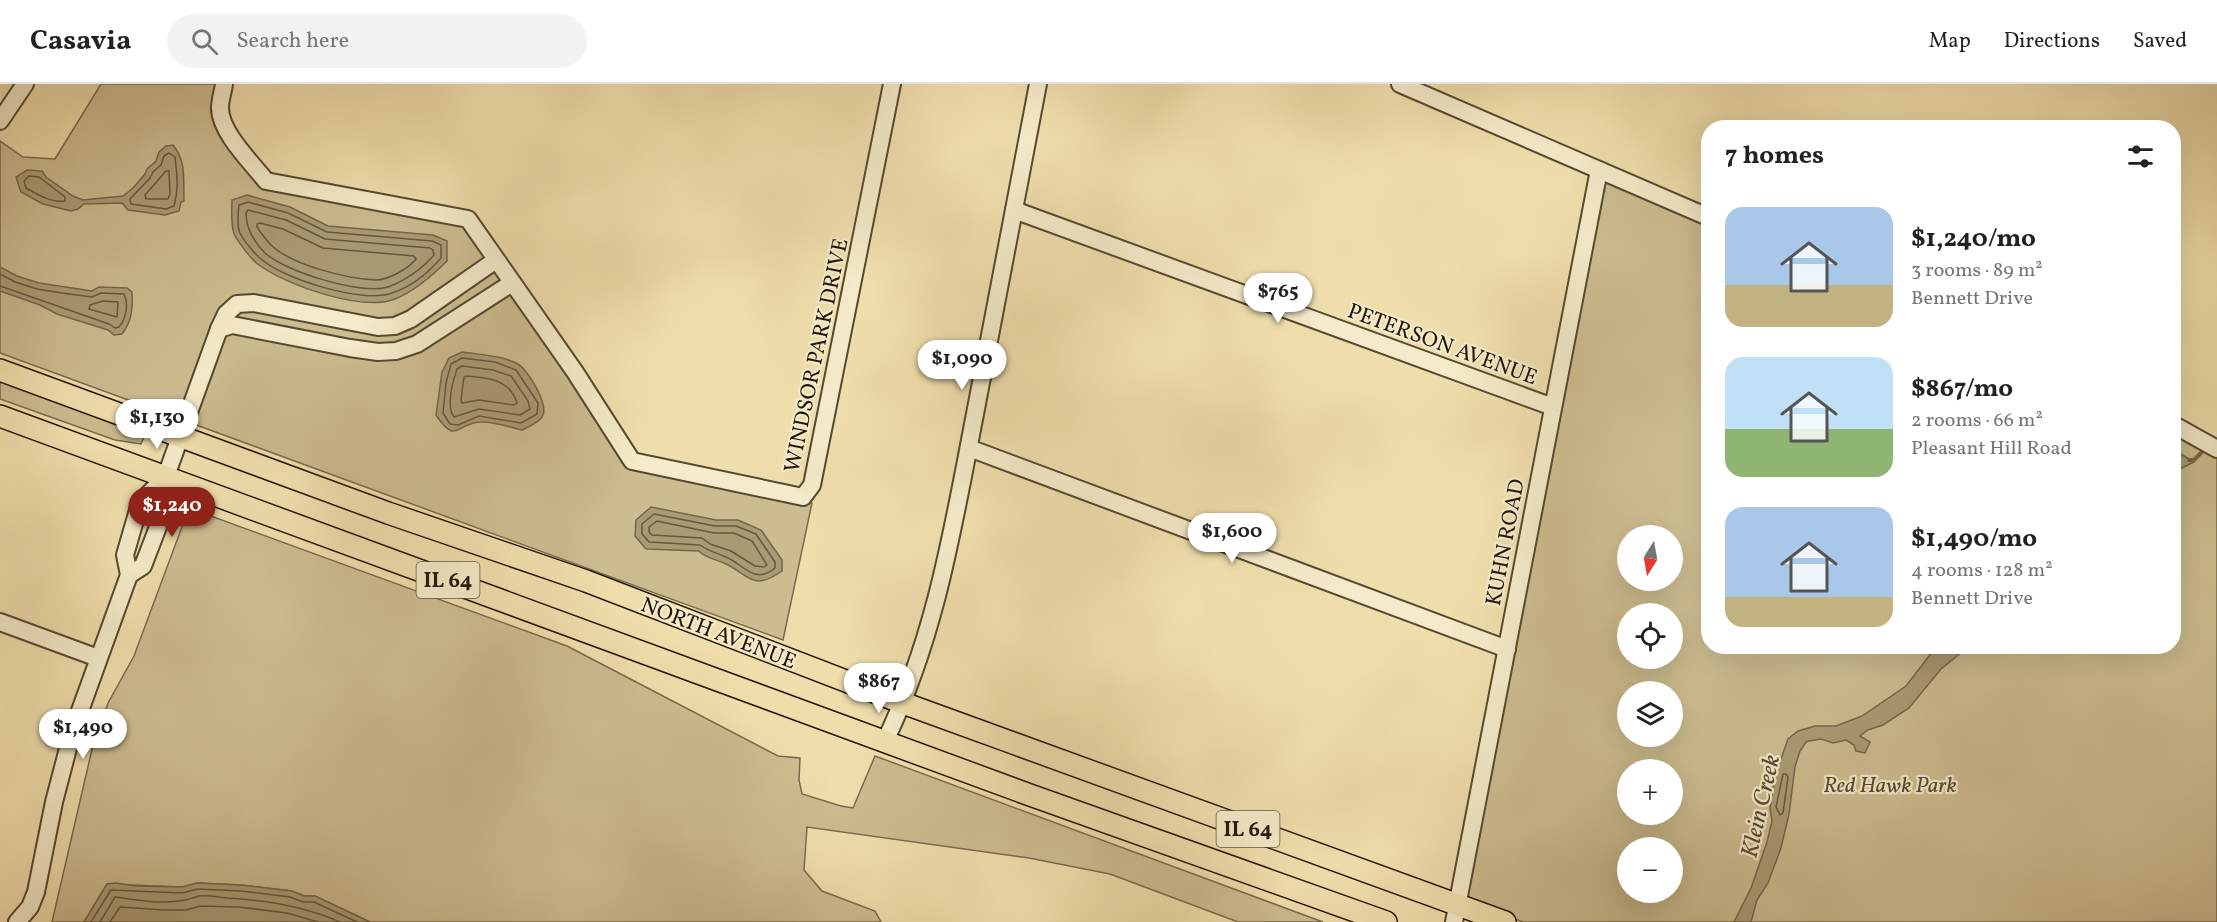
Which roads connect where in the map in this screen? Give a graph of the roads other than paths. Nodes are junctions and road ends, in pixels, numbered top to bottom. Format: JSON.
{"nodes":[{"id":1,"x":25,"y":84,"type":"edge"},
{"id":2,"x":224,"y":84,"type":"edge"},
{"id":3,"x":892,"y":84,"type":"edge"},
{"id":4,"x":1038,"y":84,"type":"edge"},
{"id":5,"x":1400,"y":84,"type":"edge"},
{"id":6,"x":0,"y":121,"type":"edge"},
{"id":7,"x":1599,"y":170,"type":"junction"},
{"id":8,"x":1014,"y":210,"type":"junction"},
{"id":9,"x":1701,"y":214,"type":"edge"},
{"id":10,"x":496,"y":260,"type":"junction"},
{"id":11,"x":512,"y":283,"type":"junction"},
{"id":12,"x":302,"y":313,"type":"junction"},
{"id":13,"x":219,"y":329,"type":"junction"},
{"id":14,"x":297,"y":338,"type":"junction"},
{"id":15,"x":0,"y":370,"type":"edge"},
{"id":16,"x":1553,"y":407,"type":"junction"},
{"id":17,"x":0,"y":416,"type":"edge"},
{"id":18,"x":2181,"y":429,"type":"edge"},
{"id":19,"x":180,"y":436,"type":"junction"},
{"id":20,"x":969,"y":448,"type":"junction"},
{"id":21,"x":2217,"y":449,"type":"edge"},
{"id":22,"x":166,"y":476,"type":"junction"},
{"id":23,"x":129,"y":575,"type":"junction"},
{"id":24,"x":0,"y":622,"type":"edge"},
{"id":25,"x":1507,"y":649,"type":"junction"},
{"id":26,"x":98,"y":658,"type":"junction"},
{"id":27,"x":903,"y":703,"type":"junction"},
{"id":28,"x":885,"y":741,"type":"junction"},
{"id":29,"x":1456,"y":914,"type":"edge"},
{"id":30,"x":17,"y":922,"type":"edge"},
{"id":31,"x":1386,"y":922,"type":"edge"},
{"id":32,"x":1505,"y":922,"type":"edge"}],
"edges":[{"from":1,"to":6,"type":"street"},
{"from":2,"to":10,"type":"street","name":"WINDSOR PARK DRIVE"},
{"from":3,"to":11,"type":"street","name":"WINDSOR PARK DRIVE"},
{"from":4,"to":8,"type":"street"},
{"from":5,"to":7,"type":"street"},
{"from":7,"to":9,"type":"street"},
{"from":7,"to":16,"type":"street","name":"KUHN ROAD"},
{"from":8,"to":16,"type":"street","name":"PETERSON AVENUE"},
{"from":8,"to":20,"type":"street"},
{"from":10,"to":11,"type":"street","name":"WINDSOR PARK DRIVE"},
{"from":10,"to":12,"type":"street"},
{"from":11,"to":14,"type":"street"},
{"from":12,"to":13,"type":"street"},
{"from":12,"to":14,"type":"street"},
{"from":13,"to":14,"type":"street"},
{"from":13,"to":19,"type":"street"},
{"from":15,"to":19,"type":"main road","name":"NORTH AVENUE","number":"IL 64"},
{"from":16,"to":25,"type":"street","name":"KUHN ROAD"},
{"from":17,"to":22,"type":"main road","name":"NORTH AVENUE","number":"IL 64"},
{"from":18,"to":21,"type":"street"},
{"from":19,"to":22,"type":"street"},
{"from":19,"to":27,"type":"main road","name":"NORTH AVENUE","number":"IL 64"},
{"from":20,"to":25,"type":"street"},
{"from":20,"to":27,"type":"street"},
{"from":22,"to":23,"type":"street"},
{"from":22,"to":23,"type":"street"},
{"from":22,"to":28,"type":"main road","name":"NORTH AVENUE","number":"IL 64"},
{"from":23,"to":26,"type":"street"},
{"from":24,"to":26,"type":"street"},
{"from":25,"to":29,"type":"street","name":"KUHN ROAD"},
{"from":26,"to":30,"type":"street"},
{"from":27,"to":28,"type":"street"},
{"from":27,"to":29,"type":"main road","name":"NORTH AVENUE","number":"IL 64"},
{"from":28,"to":31,"type":"main road","name":"NORTH AVENUE","number":"IL 64"},
{"from":29,"to":32,"type":"main road","name":"NORTH AVENUE","number":"IL 64"}]}
